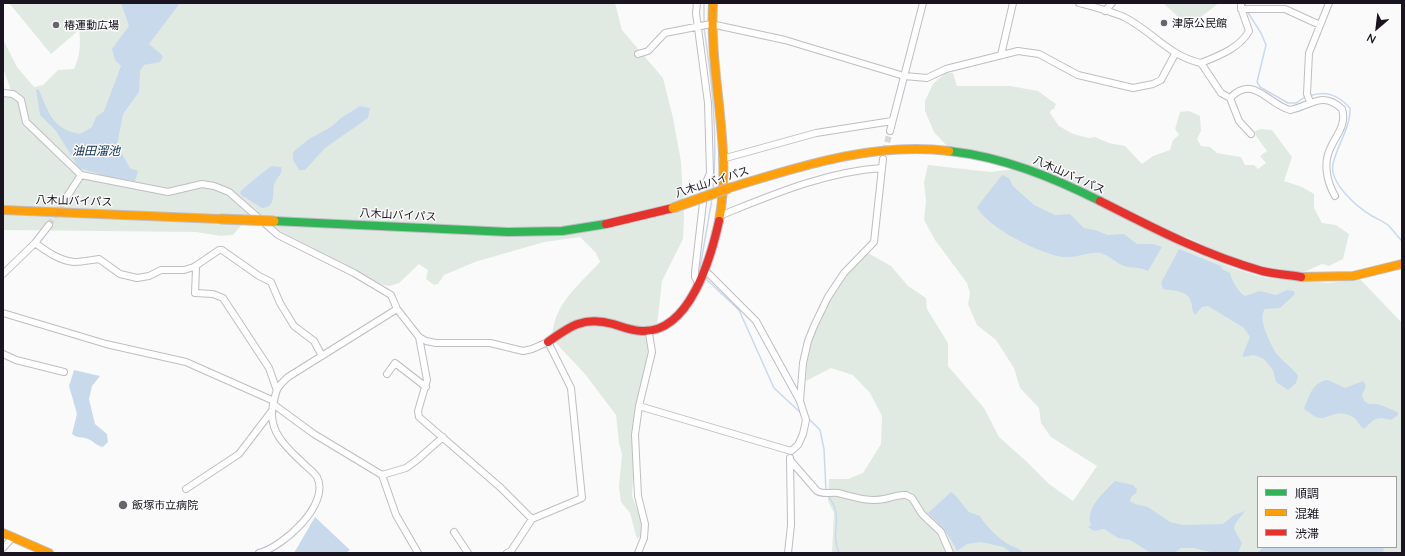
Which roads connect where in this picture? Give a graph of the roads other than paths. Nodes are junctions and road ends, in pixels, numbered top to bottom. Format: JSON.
{"nodes":[{"id":1,"x":697,"y":3,"type":"edge"},
{"id":2,"x":713,"y":3,"type":"edge"},
{"id":3,"x":923,"y":3,"type":"edge"},
{"id":4,"x":1013,"y":3,"type":"edge"},
{"id":5,"x":1079,"y":3,"type":"edge"},
{"id":6,"x":1112,"y":3,"type":"edge"},
{"id":7,"x":1329,"y":3,"type":"edge"},
{"id":8,"x":1244,"y":7,"type":"edge"},
{"id":9,"x":1105,"y":11,"type":"junction"},
{"id":10,"x":711,"y":24,"type":"junction"},
{"id":11,"x":1320,"y":24,"type":"junction"},
{"id":12,"x":697,"y":27,"type":"junction"},
{"id":13,"x":638,"y":54,"type":"dead end"},
{"id":14,"x":1175,"y":54,"type":"junction"},
{"id":15,"x":1001,"y":55,"type":"junction"},
{"id":16,"x":1201,"y":63,"type":"junction"},
{"id":17,"x":904,"y":76,"type":"junction"},
{"id":18,"x":3,"y":91,"type":"edge"},
{"id":19,"x":1230,"y":98,"type":"junction"},
{"id":20,"x":1310,"y":102,"type":"junction"},
{"id":21,"x":892,"y":120,"type":"junction"},
{"id":22,"x":890,"y":131,"type":"tunnel mouth"},
{"id":23,"x":1250,"y":134,"type":"dead end"},
{"id":24,"x":722,"y":159,"type":"junction"},
{"id":25,"x":883,"y":159,"type":"tunnel mouth"},
{"id":26,"x":882,"y":168,"type":"junction"},
{"id":27,"x":81,"y":175,"type":"junction"},
{"id":28,"x":68,"y":195,"type":"tunnel mouth"},
{"id":29,"x":1335,"y":196,"type":"dead end"},
{"id":30,"x":3,"y":210,"type":"edge"},
{"id":31,"x":719,"y":216,"type":"junction"},
{"id":32,"x":49,"y":225,"type":"tunnel mouth"},
{"id":33,"x":35,"y":242,"type":"junction"},
{"id":34,"x":1402,"y":264,"type":"edge"},
{"id":35,"x":195,"y":266,"type":"junction"},
{"id":36,"x":706,"y":271,"type":"junction"},
{"id":37,"x":3,"y":274,"type":"edge"},
{"id":38,"x":699,"y":284,"type":"junction"},
{"id":39,"x":397,"y":308,"type":"junction"},
{"id":40,"x":3,"y":313,"type":"edge"},
{"id":41,"x":650,"y":333,"type":"junction"},
{"id":42,"x":419,"y":337,"type":"junction"},
{"id":43,"x":548,"y":342,"type":"junction"},
{"id":44,"x":3,"y":354,"type":"edge"},
{"id":45,"x":322,"y":356,"type":"junction"},
{"id":46,"x":64,"y":372,"type":"dead end"},
{"id":47,"x":386,"y":374,"type":"dead end"},
{"id":48,"x":426,"y":387,"type":"junction"},
{"id":49,"x":276,"y":388,"type":"junction"},
{"id":50,"x":800,"y":401,"type":"junction"},
{"id":51,"x":273,"y":403,"type":"junction"},
{"id":52,"x":639,"y":406,"type":"junction"},
{"id":53,"x":271,"y":412,"type":"junction"},
{"id":54,"x":443,"y":437,"type":"junction"},
{"id":55,"x":790,"y":451,"type":"junction"},
{"id":56,"x":790,"y":460,"type":"junction"},
{"id":57,"x":382,"y":475,"type":"junction"},
{"id":58,"x":186,"y":489,"type":"dead end"},
{"id":59,"x":532,"y":519,"type":"junction"},
{"id":60,"x":454,"y":532,"type":"dead end"},
{"id":61,"x":3,"y":533,"type":"edge"},
{"id":62,"x":13,"y":537,"type":"junction"},
{"id":63,"x":3,"y":548,"type":"edge"},
{"id":64,"x":510,"y":552,"type":"edge"},
{"id":65,"x":49,"y":553,"type":"edge"},
{"id":66,"x":260,"y":553,"type":"edge"},
{"id":67,"x":418,"y":553,"type":"edge"},
{"id":68,"x":468,"y":553,"type":"edge"},
{"id":69,"x":638,"y":553,"type":"edge"},
{"id":70,"x":788,"y":553,"type":"edge"},
{"id":71,"x":950,"y":553,"type":"edge"}],
"edges":[{"from":1,"to":12,"type":"street"},
{"from":2,"to":10,"type":"main road"},
{"from":3,"to":17,"type":"street"},
{"from":4,"to":15,"type":"street"},
{"from":5,"to":9,"type":"street"},
{"from":6,"to":9,"type":"street"},
{"from":7,"to":11,"type":"street"},
{"from":8,"to":11,"type":"street"},
{"from":8,"to":16,"type":"street"},
{"from":9,"to":14,"type":"street"},
{"from":10,"to":12,"type":"street"},
{"from":10,"to":17,"type":"street"},
{"from":10,"to":24,"type":"main road"},
{"from":11,"to":20,"type":"street"},
{"from":12,"to":13,"type":"street"},
{"from":12,"to":38,"type":"street"},
{"from":14,"to":15,"type":"street"},
{"from":14,"to":16,"type":"street"},
{"from":15,"to":17,"type":"street"},
{"from":16,"to":19,"type":"street"},
{"from":17,"to":21,"type":"street"},
{"from":18,"to":27,"type":"street"},
{"from":19,"to":20,"type":"street"},
{"from":19,"to":23,"type":"street"},
{"from":20,"to":29,"type":"street"},
{"from":21,"to":22,"type":"street"},
{"from":21,"to":24,"type":"street"},
{"from":24,"to":31,"type":"main road"},
{"from":25,"to":26,"type":"street"},
{"from":26,"to":31,"type":"street"},
{"from":26,"to":50,"type":"street"},
{"from":27,"to":28,"type":"street"},
{"from":27,"to":39,"type":"street"},
{"from":30,"to":34,"type":"main road","name":"八木山バイパス","bridge":true},
{"from":31,"to":36,"type":"main road"},
{"from":32,"to":33,"type":"street"},
{"from":33,"to":35,"type":"street"},
{"from":33,"to":37,"type":"street"},
{"from":35,"to":45,"type":"street"},
{"from":35,"to":49,"type":"street"},
{"from":36,"to":38,"type":"main road"},
{"from":36,"to":50,"type":"street"},
{"from":38,"to":41,"type":"main road"},
{"from":39,"to":42,"type":"street"},
{"from":39,"to":45,"type":"street"},
{"from":40,"to":51,"type":"street"},
{"from":41,"to":43,"type":"main road"},
{"from":41,"to":52,"type":"street"},
{"from":42,"to":43,"type":"street"},
{"from":42,"to":48,"type":"street"},
{"from":43,"to":59,"type":"street"},
{"from":44,"to":46,"type":"street"},
{"from":45,"to":49,"type":"street"},
{"from":47,"to":48,"type":"street"},
{"from":48,"to":54,"type":"street"},
{"from":49,"to":51,"type":"street"},
{"from":50,"to":55,"type":"street"},
{"from":51,"to":53,"type":"street"},
{"from":51,"to":57,"type":"street"},
{"from":52,"to":55,"type":"street"},
{"from":52,"to":69,"type":"street"},
{"from":53,"to":58,"type":"street"},
{"from":53,"to":66,"type":"street"},
{"from":54,"to":57,"type":"street"},
{"from":54,"to":59,"type":"street"},
{"from":55,"to":56,"type":"street"},
{"from":56,"to":70,"type":"street"},
{"from":56,"to":71,"type":"street"},
{"from":57,"to":67,"type":"street"},
{"from":59,"to":64,"type":"street"},
{"from":60,"to":68,"type":"street"},
{"from":61,"to":62,"type":"main road"},
{"from":62,"to":63,"type":"street"},
{"from":62,"to":65,"type":"main road"}]}
